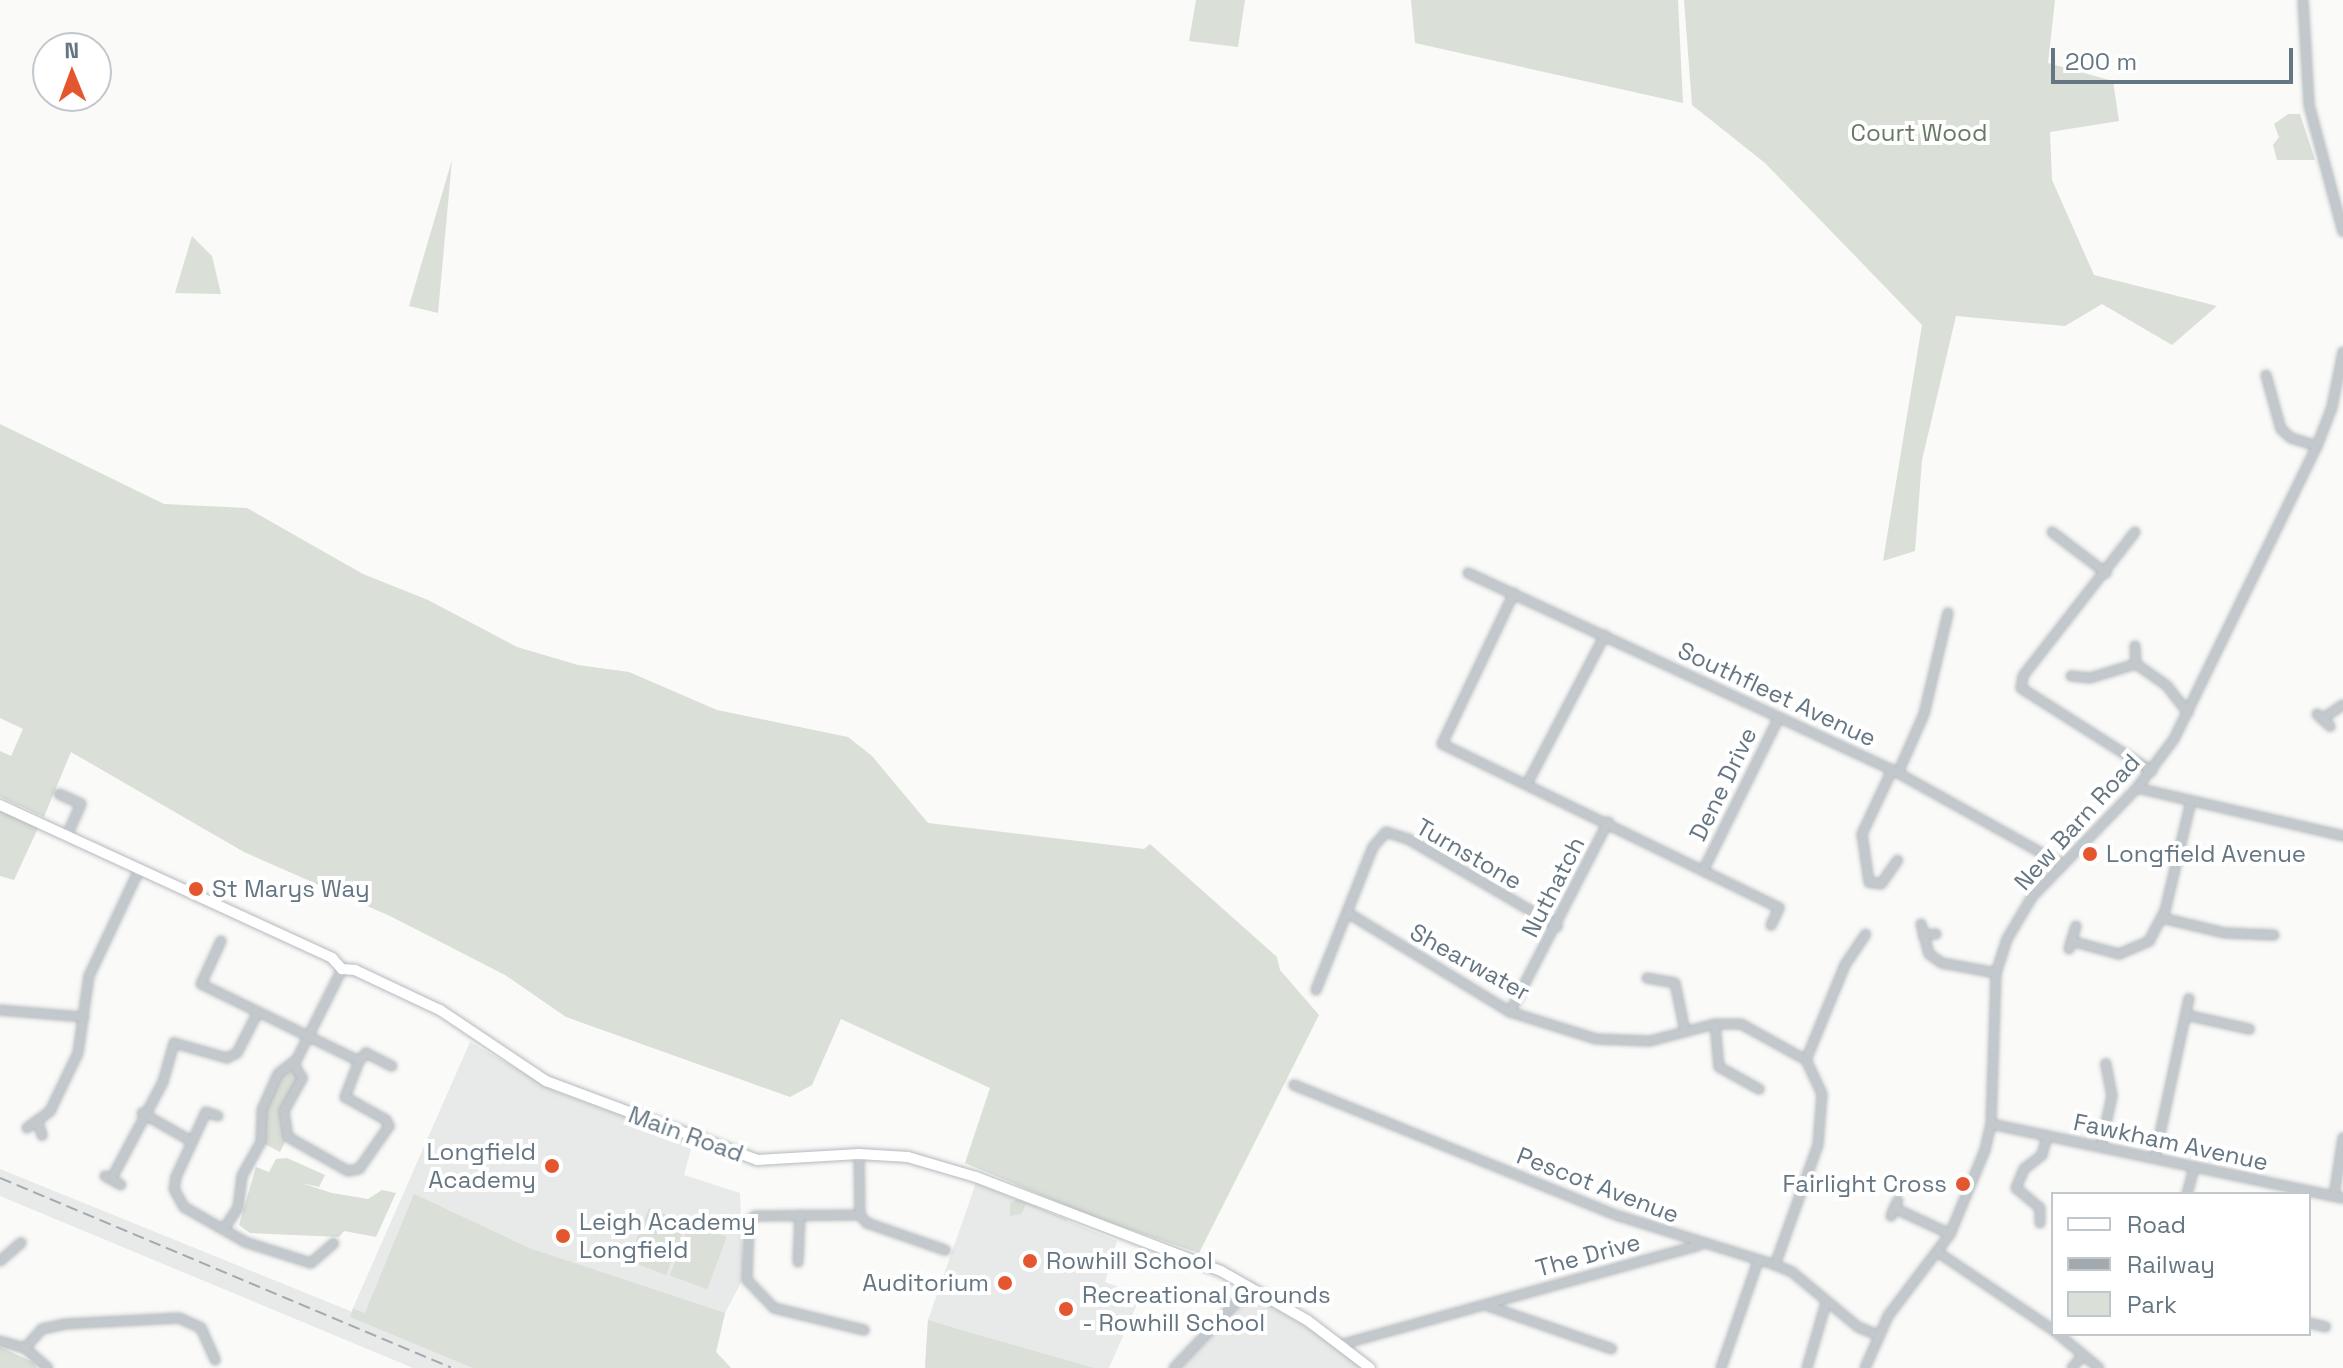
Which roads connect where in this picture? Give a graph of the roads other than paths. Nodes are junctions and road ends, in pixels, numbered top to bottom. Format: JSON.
{"nodes":[{"id":1,"x":2303,"y":0,"type":"edge"},
{"id":2,"x":2343,"y":232,"type":"edge"},
{"id":3,"x":2343,"y":352,"type":"edge"},
{"id":4,"x":2266,"y":375,"type":"dead end"},
{"id":5,"x":2317,"y":446,"type":"junction"},
{"id":6,"x":2052,"y":532,"type":"dead end"},
{"id":7,"x":2135,"y":532,"type":"dead end"},
{"id":8,"x":1468,"y":573,"type":"dead end"},
{"id":9,"x":2106,"y":573,"type":"junction"},
{"id":10,"x":1514,"y":593,"type":"junction"},
{"id":11,"x":1948,"y":613,"type":"dead end"},
{"id":12,"x":1605,"y":635,"type":"junction"},
{"id":13,"x":2135,"y":646,"type":"dead end"},
{"id":14,"x":2136,"y":664,"type":"junction"},
{"id":15,"x":2071,"y":676,"type":"dead end"},
{"id":16,"x":2343,"y":705,"type":"edge"},
{"id":17,"x":2188,"y":713,"type":"junction"},
{"id":18,"x":1779,"y":717,"type":"junction"},
{"id":19,"x":2330,"y":726,"type":"dead end"},
{"id":20,"x":1895,"y":771,"type":"junction"},
{"id":21,"x":2152,"y":771,"type":"junction"},
{"id":22,"x":1527,"y":784,"type":"junction"},
{"id":23,"x":2137,"y":788,"type":"junction"},
{"id":24,"x":59,"y":794,"type":"dead end"},
{"id":25,"x":2191,"y":801,"type":"junction"},
{"id":26,"x":0,"y":805,"type":"edge"},
{"id":27,"x":1608,"y":822,"type":"junction"},
{"id":28,"x":67,"y":836,"type":"junction"},
{"id":29,"x":2343,"y":836,"type":"edge"},
{"id":30,"x":1898,"y":860,"type":"dead end"},
{"id":31,"x":2063,"y":865,"type":"junction"},
{"id":32,"x":1704,"y":869,"type":"junction"},
{"id":33,"x":139,"y":870,"type":"junction"},
{"id":34,"x":1348,"y":913,"type":"junction"},
{"id":35,"x":2162,"y":918,"type":"junction"},
{"id":36,"x":1921,"y":924,"type":"dead end"},
{"id":37,"x":1771,"y":925,"type":"dead end"},
{"id":38,"x":1557,"y":926,"type":"junction"},
{"id":39,"x":2076,"y":926,"type":"dead end"},
{"id":40,"x":1866,"y":934,"type":"dead end"},
{"id":41,"x":1936,"y":934,"type":"dead end"},
{"id":42,"x":1923,"y":935,"type":"junction"},
{"id":43,"x":2274,"y":935,"type":"dead end"},
{"id":44,"x":221,"y":941,"type":"dead end"},
{"id":45,"x":342,"y":969,"type":"junction"},
{"id":46,"x":1996,"y":973,"type":"junction"},
{"id":47,"x":1647,"y":978,"type":"dead end"},
{"id":48,"x":1316,"y":990,"type":"dead end"},
{"id":49,"x":2189,"y":999,"type":"dead end"},
{"id":50,"x":0,"y":1010,"type":"edge"},
{"id":51,"x":1510,"y":1012,"type":"junction"},
{"id":52,"x":257,"y":1014,"type":"junction"},
{"id":53,"x":2186,"y":1015,"type":"junction"},
{"id":54,"x":84,"y":1017,"type":"junction"},
{"id":55,"x":1715,"y":1024,"type":"junction"},
{"id":56,"x":2249,"y":1029,"type":"dead end"},
{"id":57,"x":1685,"y":1031,"type":"junction"},
{"id":58,"x":308,"y":1037,"type":"junction"},
{"id":59,"x":1806,"y":1060,"type":"junction"},
{"id":60,"x":359,"y":1061,"type":"junction"},
{"id":61,"x":294,"y":1064,"type":"junction"},
{"id":62,"x":2106,"y":1064,"type":"dead end"},
{"id":63,"x":392,"y":1066,"type":"dead end"},
{"id":64,"x":1294,"y":1085,"type":"dead end"},
{"id":65,"x":1759,"y":1089,"type":"dead end"},
{"id":66,"x":142,"y":1113,"type":"junction"},
{"id":67,"x":218,"y":1116,"type":"dead end"},
{"id":68,"x":38,"y":1122,"type":"junction"},
{"id":69,"x":1991,"y":1124,"type":"junction"},
{"id":70,"x":27,"y":1128,"type":"dead end"},
{"id":71,"x":42,"y":1135,"type":"dead end"},
{"id":72,"x":2047,"y":1136,"type":"junction"},
{"id":73,"x":2343,"y":1138,"type":"edge"},
{"id":74,"x":191,"y":1141,"type":"junction"},
{"id":75,"x":2101,"y":1146,"type":"junction"},
{"id":76,"x":859,"y":1154,"type":"junction"},
{"id":77,"x":2155,"y":1157,"type":"junction"},
{"id":78,"x":2194,"y":1167,"type":"junction"},
{"id":79,"x":121,"y":1185,"type":"dead end"},
{"id":80,"x":2279,"y":1190,"type":"edge"},
{"id":81,"x":2188,"y":1192,"type":"edge"},
{"id":82,"x":2311,"y":1194,"type":"edge"},
{"id":83,"x":2339,"y":1197,"type":"edge"},
{"id":84,"x":1894,"y":1208,"type":"dead end"},
{"id":85,"x":800,"y":1215,"type":"junction"},
{"id":86,"x":860,"y":1215,"type":"junction"},
{"id":87,"x":2040,"y":1223,"type":"dead end"},
{"id":88,"x":225,"y":1227,"type":"junction"},
{"id":89,"x":1950,"y":1234,"type":"junction"},
{"id":90,"x":21,"y":1243,"type":"dead end"},
{"id":91,"x":334,"y":1243,"type":"dead end"},
{"id":92,"x":1701,"y":1245,"type":"junction"},
{"id":93,"x":945,"y":1250,"type":"dead end"},
{"id":94,"x":1939,"y":1253,"type":"junction"},
{"id":95,"x":0,"y":1261,"type":"edge"},
{"id":96,"x":1758,"y":1261,"type":"junction"},
{"id":97,"x":798,"y":1262,"type":"dead end"},
{"id":98,"x":1775,"y":1265,"type":"junction"},
{"id":99,"x":1251,"y":1287,"type":"junction"},
{"id":100,"x":1826,"y":1303,"type":"junction"},
{"id":101,"x":1485,"y":1304,"type":"junction"},
{"id":102,"x":2311,"y":1323,"type":"edge"},
{"id":103,"x":2326,"y":1327,"type":"dead end"},
{"id":104,"x":2051,"y":1329,"type":"edge"},
{"id":105,"x":864,"y":1330,"type":"dead end"},
{"id":106,"x":1878,"y":1335,"type":"junction"},
{"id":107,"x":2060,"y":1336,"type":"edge"},
{"id":108,"x":0,"y":1341,"type":"edge"},
{"id":109,"x":1343,"y":1344,"type":"junction"},
{"id":110,"x":25,"y":1348,"type":"junction"},
{"id":111,"x":1612,"y":1349,"type":"dead end"},
{"id":112,"x":2083,"y":1355,"type":"junction"},
{"id":113,"x":215,"y":1360,"type":"dead end"},
{"id":114,"x":48,"y":1368,"type":"edge"},
{"id":115,"x":1174,"y":1368,"type":"edge"},
{"id":116,"x":1370,"y":1368,"type":"edge"},
{"id":117,"x":1721,"y":1368,"type":"edge"},
{"id":118,"x":1807,"y":1368,"type":"edge"},
{"id":119,"x":1865,"y":1368,"type":"edge"},
{"id":120,"x":2072,"y":1368,"type":"edge"},
{"id":121,"x":2099,"y":1368,"type":"edge"}],
"edges":[{"from":1,"to":2,"type":"street"},
{"from":3,"to":5,"type":"street","name":"New Barn Road"},
{"from":4,"to":5,"type":"street"},
{"from":5,"to":17,"type":"street","name":"New Barn Road"},
{"from":6,"to":9,"type":"street"},
{"from":7,"to":9,"type":"street"},
{"from":8,"to":10,"type":"street","name":"Southfleet Avenue"},
{"from":9,"to":21,"type":"street"},
{"from":10,"to":12,"type":"street","name":"Southfleet Avenue"},
{"from":10,"to":22,"type":"street","name":"Dene Drive"},
{"from":11,"to":20,"type":"street"},
{"from":12,"to":18,"type":"street","name":"Southfleet Avenue"},
{"from":12,"to":22,"type":"street"},
{"from":13,"to":14,"type":"street"},
{"from":14,"to":15,"type":"street"},
{"from":14,"to":17,"type":"street"},
{"from":16,"to":19,"type":"street"},
{"from":17,"to":21,"type":"street","name":"New Barn Road"},
{"from":18,"to":20,"type":"street","name":"Southfleet Avenue"},
{"from":18,"to":32,"type":"street","name":"Dene Drive"},
{"from":20,"to":30,"type":"street"},
{"from":20,"to":31,"type":"street","name":"Southfleet Avenue"},
{"from":21,"to":23,"type":"street","name":"New Barn Road"},
{"from":22,"to":27,"type":"street","name":"Dene Drive"},
{"from":23,"to":25,"type":"street"},
{"from":23,"to":31,"type":"street","name":"New Barn Road"},
{"from":24,"to":28,"type":"street"},
{"from":25,"to":29,"type":"street"},
{"from":25,"to":35,"type":"street"},
{"from":26,"to":28,"type":"main road","name":"Main Road"},
{"from":27,"to":32,"type":"street","name":"Dene Drive"},
{"from":27,"to":38,"type":"street","name":"Nuthatch"},
{"from":28,"to":33,"type":"main road","name":"Main Road"},
{"from":31,"to":46,"type":"street","name":"New Barn Road"},
{"from":32,"to":37,"type":"street","name":"Dene Drive"},
{"from":33,"to":45,"type":"main road","name":"Main Road"},
{"from":33,"to":54,"type":"street"},
{"from":34,"to":38,"type":"street","name":"Turnstone"},
{"from":34,"to":48,"type":"street","name":"Turnstone"},
{"from":34,"to":51,"type":"street","name":"Shearwater"},
{"from":35,"to":39,"type":"street"},
{"from":35,"to":43,"type":"street"},
{"from":36,"to":42,"type":"street"},
{"from":38,"to":51,"type":"street","name":"Nuthatch"},
{"from":40,"to":59,"type":"street"},
{"from":41,"to":42,"type":"street"},
{"from":42,"to":46,"type":"street"},
{"from":44,"to":52,"type":"street"},
{"from":45,"to":58,"type":"street"},
{"from":45,"to":76,"type":"main road","name":"Main Road"},
{"from":46,"to":69,"type":"street","name":"New Barn Road"},
{"from":47,"to":57,"type":"street"},
{"from":49,"to":53,"type":"street"},
{"from":50,"to":54,"type":"street"},
{"from":51,"to":57,"type":"street","name":"Shearwater"},
{"from":52,"to":58,"type":"street"},
{"from":52,"to":66,"type":"street"},
{"from":53,"to":56,"type":"street"},
{"from":53,"to":77,"type":"street"},
{"from":54,"to":68,"type":"street"},
{"from":55,"to":57,"type":"street","name":"Shearwater"},
{"from":55,"to":59,"type":"street","name":"Shearwater"},
{"from":55,"to":65,"type":"street"},
{"from":58,"to":60,"type":"street"},
{"from":58,"to":61,"type":"street"},
{"from":59,"to":98,"type":"street"},
{"from":60,"to":61,"type":"street"},
{"from":60,"to":63,"type":"street"},
{"from":61,"to":88,"type":"street"},
{"from":62,"to":75,"type":"street"},
{"from":64,"to":92,"type":"street","name":"Pescot Avenue"},
{"from":66,"to":74,"type":"street"},
{"from":66,"to":79,"type":"street"},
{"from":67,"to":74,"type":"street"},
{"from":68,"to":70,"type":"street"},
{"from":68,"to":71,"type":"street"},
{"from":69,"to":72,"type":"street","name":"Fawkham Avenue"},
{"from":69,"to":89,"type":"street","name":"New Barn Road"},
{"from":72,"to":75,"type":"street","name":"Fawkham Avenue"},
{"from":72,"to":87,"type":"street"},
{"from":73,"to":83,"type":"street"},
{"from":74,"to":88,"type":"street"},
{"from":75,"to":77,"type":"street","name":"Fawkham Avenue"},
{"from":76,"to":86,"type":"street"},
{"from":76,"to":99,"type":"main road","name":"Main Road"},
{"from":77,"to":78,"type":"street","name":"Fawkham Avenue"},
{"from":78,"to":80,"type":"street","name":"Fawkham Avenue"},
{"from":78,"to":81,"type":"street"},
{"from":82,"to":83,"type":"street","name":"Fawkham Avenue"},
{"from":84,"to":89,"type":"street"},
{"from":85,"to":86,"type":"street"},
{"from":85,"to":97,"type":"street"},
{"from":85,"to":105,"type":"street"},
{"from":86,"to":93,"type":"street"},
{"from":88,"to":91,"type":"street"},
{"from":89,"to":94,"type":"street","name":"New Barn Road"},
{"from":90,"to":95,"type":"street"},
{"from":92,"to":96,"type":"street","name":"Pescot Avenue"},
{"from":92,"to":101,"type":"street","name":"The Drive"},
{"from":94,"to":104,"type":"street"},
{"from":94,"to":106,"type":"street","name":"New Barn Road"},
{"from":96,"to":98,"type":"street","name":"Pescot Avenue"},
{"from":96,"to":117,"type":"street"},
{"from":98,"to":100,"type":"street","name":"Pescot Avenue"},
{"from":99,"to":109,"type":"main road","name":"Main Road"},
{"from":99,"to":115,"type":"street"},
{"from":100,"to":106,"type":"street","name":"Pescot Avenue"},
{"from":100,"to":118,"type":"street"},
{"from":101,"to":109,"type":"street","name":"The Drive"},
{"from":101,"to":111,"type":"street"},
{"from":102,"to":103,"type":"street"},
{"from":106,"to":119,"type":"street","name":"New Barn Road"},
{"from":107,"to":112,"type":"street"},
{"from":108,"to":110,"type":"street"},
{"from":109,"to":116,"type":"main road","name":"Main Road"},
{"from":110,"to":113,"type":"street"},
{"from":110,"to":114,"type":"street"},
{"from":112,"to":120,"type":"street"},
{"from":112,"to":121,"type":"street"}]}
